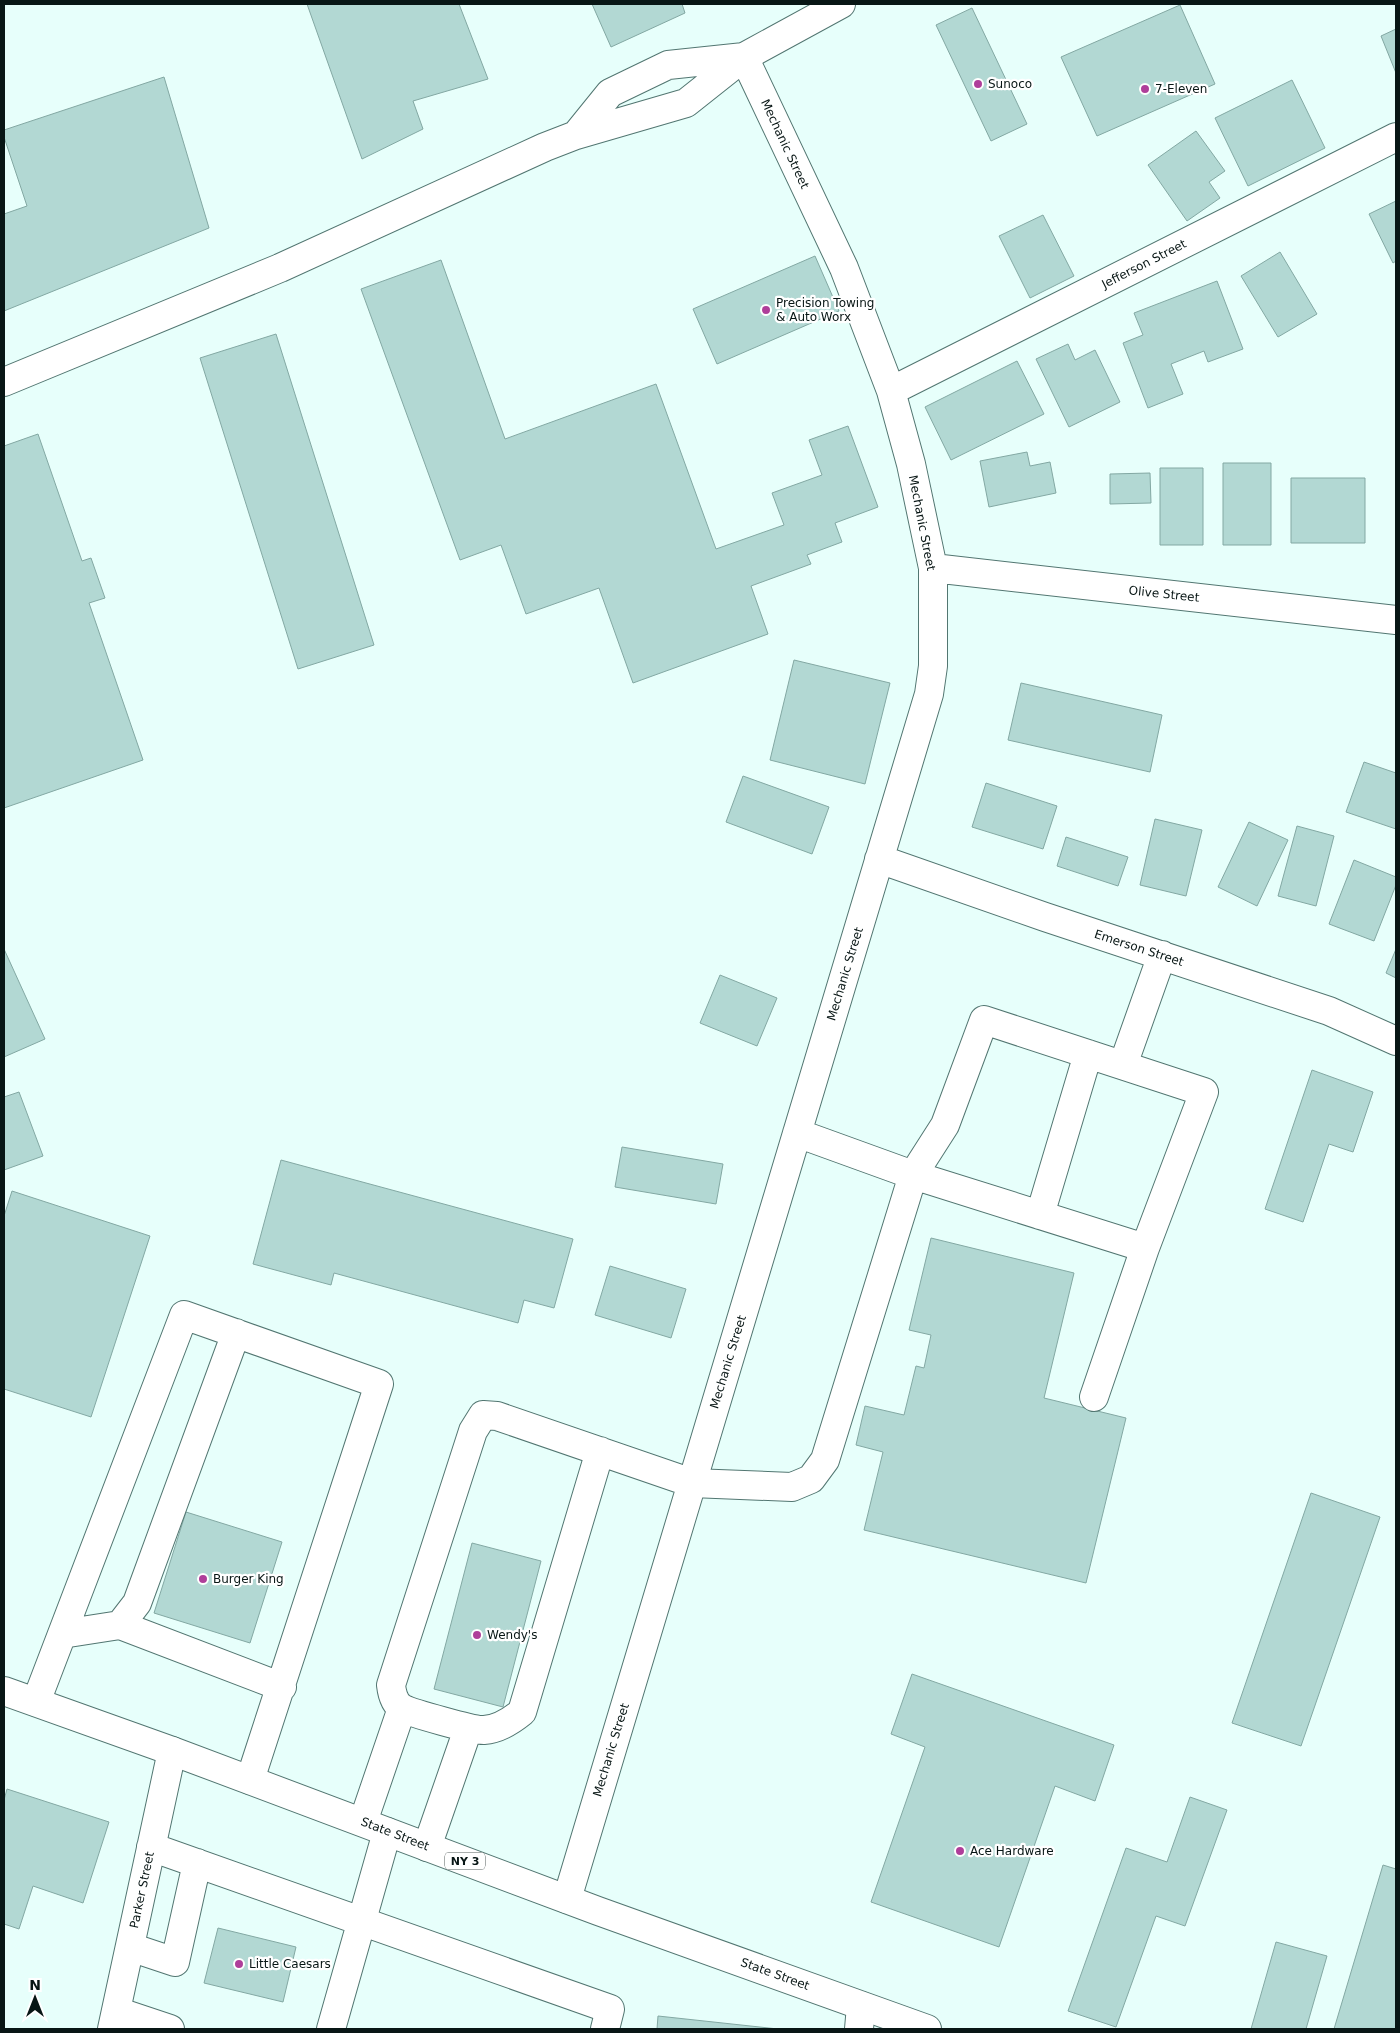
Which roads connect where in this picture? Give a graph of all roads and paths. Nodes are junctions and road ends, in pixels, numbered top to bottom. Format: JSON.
{"nodes":[{"id":1,"x":841,"y":4,"type":"edge"},
{"id":2,"x":744,"y":58,"type":"junction"},
{"id":3,"x":576,"y":135,"type":"junction"},
{"id":4,"x":1396,"y":137,"type":"edge"},
{"id":5,"x":4,"y":382,"type":"edge"},
{"id":6,"x":891,"y":391,"type":"junction"},
{"id":7,"x":933,"y":568,"type":"junction"},
{"id":8,"x":1396,"y":620,"type":"edge"},
{"id":9,"x":879,"y":859,"type":"junction"},
{"id":10,"x":1162,"y":956,"type":"junction"},
{"id":11,"x":1396,"y":1041,"type":"edge"},
{"id":12,"x":1088,"y":1054,"type":"junction"},
{"id":13,"x":1122,"y":1066,"type":"junction"},
{"id":14,"x":797,"y":1133,"type":"junction"},
{"id":15,"x":913,"y":1176,"type":"junction"},
{"id":16,"x":1040,"y":1215,"type":"junction"},
{"id":17,"x":1145,"y":1248,"type":"junction"},
{"id":18,"x":236,"y":1333,"type":"junction"},
{"id":19,"x":1094,"y":1397,"type":"dead end"},
{"id":20,"x":600,"y":1451,"type":"junction"},
{"id":21,"x":692,"y":1483,"type":"junction"},
{"id":22,"x":120,"y":1625,"type":"junction"},
{"id":23,"x":62,"y":1634,"type":"junction"},
{"id":24,"x":282,"y":1687,"type":"junction"},
{"id":25,"x":4,"y":1691,"type":"edge"},
{"id":26,"x":36,"y":1702,"type":"junction"},
{"id":27,"x":402,"y":1708,"type":"junction"},
{"id":28,"x":468,"y":1728,"type":"junction"},
{"id":29,"x":172,"y":1751,"type":"junction"},
{"id":30,"x":250,"y":1780,"type":"junction"},
{"id":31,"x":375,"y":1827,"type":"junction"},
{"id":32,"x":151,"y":1847,"type":"junction"},
{"id":33,"x":427,"y":1847,"type":"junction"},
{"id":34,"x":197,"y":1863,"type":"junction"},
{"id":35,"x":566,"y":1899,"type":"junction"},
{"id":36,"x":361,"y":1920,"type":"junction"},
{"id":37,"x":130,"y":1947,"type":"junction"},
{"id":38,"x":860,"y":2017,"type":"edge"},
{"id":39,"x":114,"y":2020,"type":"edge"},
{"id":40,"x":170,"y":2029,"type":"edge"},
{"id":41,"x":331,"y":2029,"type":"edge"},
{"id":42,"x":605,"y":2029,"type":"edge"},
{"id":43,"x":926,"y":2029,"type":"edge"}],
"edges":[{"from":1,"to":2,"type":"main road"},
{"from":2,"to":3,"type":"main road"},
{"from":2,"to":3,"type":"main road"},
{"from":2,"to":6,"type":"main road","name":"Mechanic Street"},
{"from":3,"to":5,"type":"main road"},
{"from":4,"to":6,"type":"main road","name":"Jefferson Street"},
{"from":6,"to":7,"type":"main road","name":"Mechanic Street"},
{"from":7,"to":8,"type":"main road","name":"Olive Street"},
{"from":7,"to":9,"type":"main road","name":"Mechanic Street"},
{"from":9,"to":10,"type":"main road","name":"Emerson Street"},
{"from":9,"to":14,"type":"main road","name":"Mechanic Street"},
{"from":10,"to":11,"type":"main road","name":"Emerson Street"},
{"from":10,"to":13,"type":"main road"},
{"from":12,"to":13,"type":"main road"},
{"from":12,"to":15,"type":"main road"},
{"from":12,"to":16,"type":"main road"},
{"from":13,"to":17,"type":"main road"},
{"from":14,"to":15,"type":"main road"},
{"from":14,"to":21,"type":"main road","name":"Mechanic Street"},
{"from":15,"to":16,"type":"main road"},
{"from":15,"to":21,"type":"main road"},
{"from":16,"to":17,"type":"main road"},
{"from":17,"to":19,"type":"main road"},
{"from":18,"to":22,"type":"main road"},
{"from":18,"to":23,"type":"main road"},
{"from":18,"to":24,"type":"main road"},
{"from":20,"to":21,"type":"main road"},
{"from":20,"to":27,"type":"main road"},
{"from":20,"to":28,"type":"main road"},
{"from":21,"to":35,"type":"main road","name":"Mechanic Street"},
{"from":22,"to":23,"type":"main road"},
{"from":22,"to":24,"type":"main road"},
{"from":23,"to":26,"type":"main road"},
{"from":24,"to":30,"type":"main road"},
{"from":25,"to":26,"type":"main road","name":"State Street","number":"NY 3"},
{"from":26,"to":29,"type":"main road","name":"State Street","number":"NY 3"},
{"from":27,"to":28,"type":"main road"},
{"from":27,"to":31,"type":"main road"},
{"from":28,"to":33,"type":"main road"},
{"from":29,"to":30,"type":"main road","name":"State Street","number":"NY 3"},
{"from":29,"to":32,"type":"main road","name":"Parker Street"},
{"from":30,"to":31,"type":"main road","name":"State Street","number":"NY 3"},
{"from":31,"to":33,"type":"main road","name":"State Street","number":"NY 3"},
{"from":31,"to":36,"type":"main road"},
{"from":32,"to":34,"type":"main road"},
{"from":32,"to":37,"type":"main road","name":"Parker Street"},
{"from":33,"to":35,"type":"main road","name":"State Street","number":"NY 3"},
{"from":34,"to":36,"type":"main road"},
{"from":34,"to":37,"type":"main road"},
{"from":35,"to":38,"type":"main road","name":"State Street","number":"NY 3"},
{"from":36,"to":41,"type":"main road"},
{"from":36,"to":42,"type":"main road"},
{"from":37,"to":39,"type":"main road","name":"Parker Street"},
{"from":38,"to":43,"type":"main road","name":"State Street","number":"NY 3"},
{"from":39,"to":40,"type":"main road"}]}
